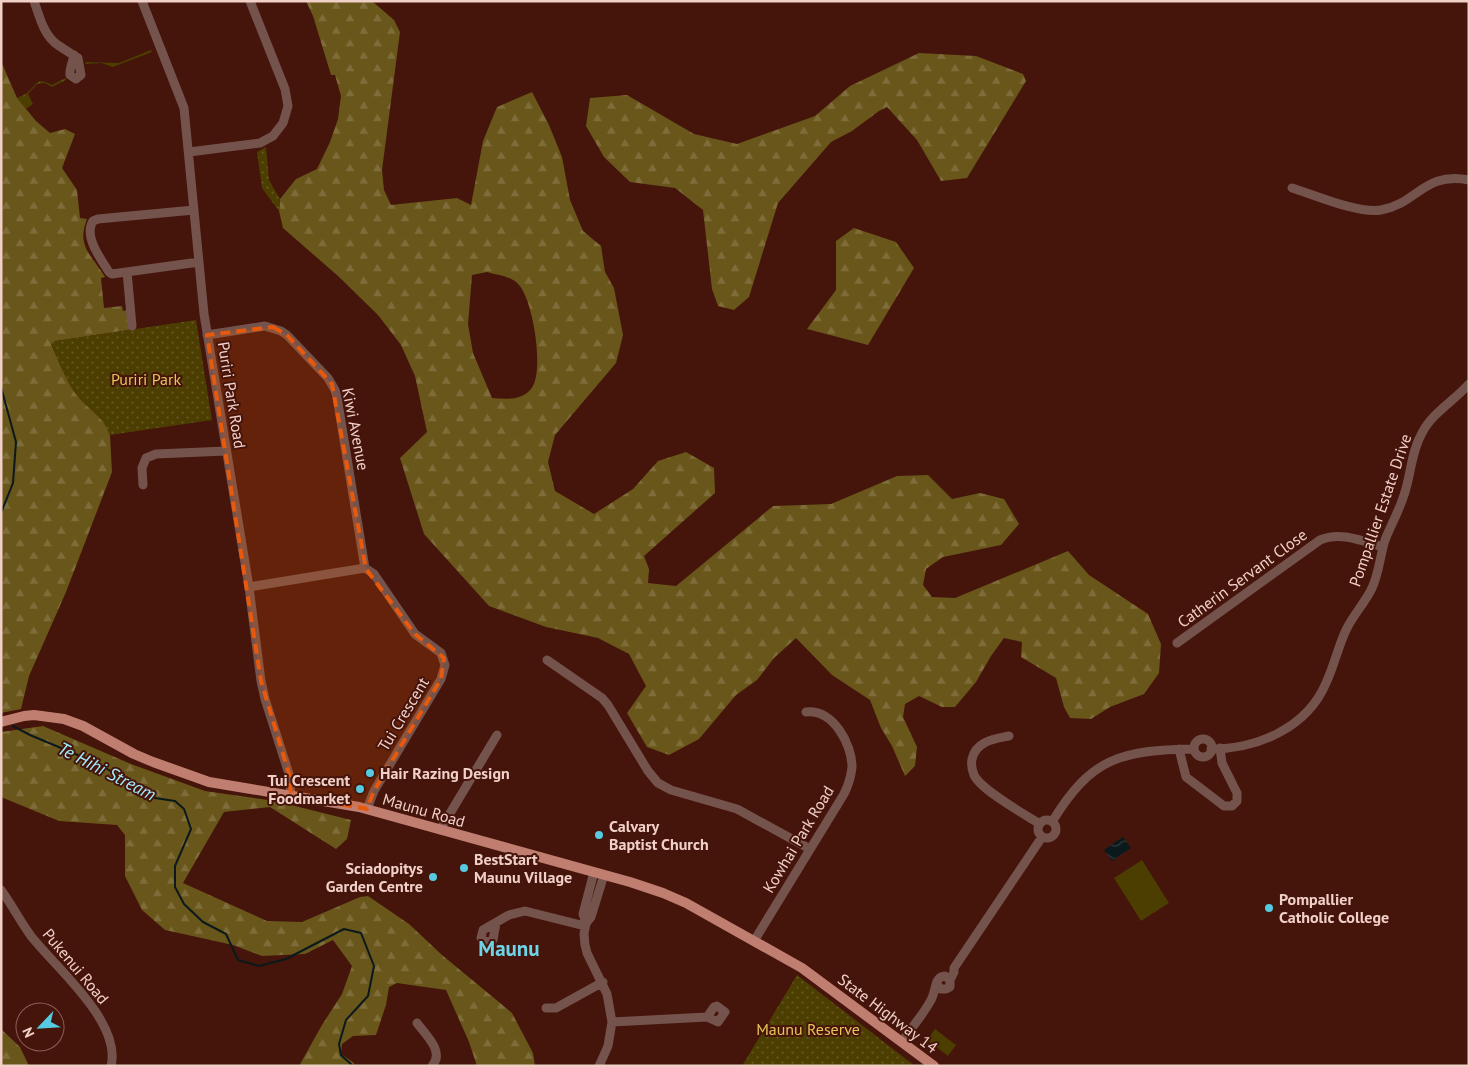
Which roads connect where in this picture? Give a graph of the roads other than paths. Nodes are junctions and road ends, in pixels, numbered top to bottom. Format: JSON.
{"nodes":[{"id":1,"x":34,"y":1,"type":"edge"},
{"id":2,"x":142,"y":1,"type":"edge"},
{"id":3,"x":250,"y":1,"type":"edge"},
{"id":4,"x":74,"y":55,"type":"dead end"},
{"id":5,"x":189,"y":152,"type":"junction"},
{"id":6,"x":1469,"y":180,"type":"edge"},
{"id":7,"x":1292,"y":188,"type":"dead end"},
{"id":8,"x":194,"y":210,"type":"junction"},
{"id":9,"x":199,"y":262,"type":"junction"},
{"id":10,"x":127,"y":272,"type":"junction"},
{"id":11,"x":132,"y":326,"type":"dead end"},
{"id":12,"x":207,"y":336,"type":"junction"},
{"id":13,"x":1469,"y":384,"type":"edge"},
{"id":14,"x":1465,"y":390,"type":"edge"},
{"id":15,"x":226,"y":451,"type":"junction"},
{"id":16,"x":143,"y":485,"type":"dead end"},
{"id":17,"x":1383,"y":547,"type":"junction"},
{"id":18,"x":365,"y":568,"type":"junction"},
{"id":19,"x":249,"y":587,"type":"junction"},
{"id":20,"x":1177,"y":644,"type":"dead end"},
{"id":21,"x":547,"y":660,"type":"dead end"},
{"id":22,"x":806,"y":712,"type":"dead end"},
{"id":23,"x":1,"y":722,"type":"edge"},
{"id":24,"x":497,"y":735,"type":"dead end"},
{"id":25,"x":1009,"y":736,"type":"dead end"},
{"id":26,"x":1216,"y":748,"type":"junction"},
{"id":27,"x":1179,"y":749,"type":"junction"},
{"id":28,"x":292,"y":795,"type":"junction"},
{"id":29,"x":367,"y":809,"type":"junction"},
{"id":30,"x":1052,"y":822,"type":"junction"},
{"id":31,"x":1040,"y":824,"type":"junction"},
{"id":32,"x":440,"y":830,"type":"junction"},
{"id":33,"x":1042,"y":837,"type":"junction"},
{"id":34,"x":810,"y":849,"type":"junction"},
{"id":35,"x":599,"y":873,"type":"junction"},
{"id":36,"x":1,"y":890,"type":"edge"},
{"id":37,"x":496,"y":923,"type":"dead end"},
{"id":38,"x":585,"y":924,"type":"junction"},
{"id":39,"x":754,"y":941,"type":"junction"},
{"id":40,"x":603,"y":982,"type":"junction"},
{"id":41,"x":824,"y":984,"type":"joint"},
{"id":42,"x":546,"y":1008,"type":"dead end"},
{"id":43,"x":708,"y":1017,"type":"dead end"},
{"id":44,"x":612,"y":1022,"type":"junction"},
{"id":45,"x":417,"y":1023,"type":"dead end"},
{"id":46,"x":902,"y":1042,"type":"junction"},
{"id":47,"x":111,"y":1066,"type":"edge"},
{"id":48,"x":432,"y":1066,"type":"edge"},
{"id":49,"x":599,"y":1066,"type":"edge"},
{"id":50,"x":934,"y":1066,"type":"edge"}],
"edges":[{"from":1,"to":4,"type":"street"},
{"from":2,"to":5,"type":"street","name":"Puriri Park Road"},
{"from":3,"to":5,"type":"street"},
{"from":5,"to":8,"type":"street","name":"Puriri Park Road"},
{"from":6,"to":7,"type":"street"},
{"from":8,"to":9,"type":"street","name":"Puriri Park Road"},
{"from":8,"to":10,"type":"street"},
{"from":9,"to":10,"type":"street"},
{"from":9,"to":12,"type":"street","name":"Puriri Park Road"},
{"from":10,"to":11,"type":"street"},
{"from":12,"to":15,"type":"street","name":"Puriri Park Road"},
{"from":12,"to":18,"type":"street","name":"Kiwi Avenue"},
{"from":13,"to":14,"type":"street","name":"Pompallier Estate Drive"},
{"from":14,"to":17,"type":"street","name":"Pompallier Estate Drive"},
{"from":15,"to":16,"type":"street"},
{"from":15,"to":19,"type":"street","name":"Puriri Park Road"},
{"from":17,"to":20,"type":"street","name":"Catherin Servant Close"},
{"from":17,"to":26,"type":"street","name":"Pompallier Estate Drive"},
{"from":18,"to":19,"type":"street"},
{"from":18,"to":29,"type":"street","name":"Tui Crescent"},
{"from":19,"to":28,"type":"street","name":"Puriri Park Road"},
{"from":21,"to":34,"type":"street"},
{"from":22,"to":34,"type":"street","name":"Kowhai Park Road"},
{"from":23,"to":28,"type":"main road","name":"Maunu Road"},
{"from":24,"to":32,"type":"street"},
{"from":25,"to":31,"type":"street"},
{"from":26,"to":27,"type":"street","name":"Pompallier Estate Drive"},
{"from":26,"to":27,"type":"street"},
{"from":27,"to":30,"type":"street"},
{"from":28,"to":29,"type":"main road","name":"Maunu Road"},
{"from":29,"to":32,"type":"main road","name":"Maunu Road"},
{"from":30,"to":31,"type":"street"},
{"from":30,"to":33,"type":"street"},
{"from":31,"to":33,"type":"street"},
{"from":32,"to":35,"type":"main road","name":"Maunu Road"},
{"from":33,"to":46,"type":"street"},
{"from":34,"to":39,"type":"street","name":"Kowhai Park Road"},
{"from":35,"to":38,"type":"street"},
{"from":35,"to":39,"type":"main road","name":"Maunu Road"},
{"from":36,"to":47,"type":"street","name":"Pukenui Road"},
{"from":37,"to":38,"type":"street"},
{"from":38,"to":40,"type":"street"},
{"from":39,"to":41,"type":"main road","name":"Maunu Road"},
{"from":40,"to":42,"type":"street"},
{"from":40,"to":44,"type":"street"},
{"from":41,"to":46,"type":"main road","name":"State Highway 14"},
{"from":43,"to":44,"type":"street"},
{"from":44,"to":49,"type":"street"},
{"from":45,"to":48,"type":"street"},
{"from":46,"to":50,"type":"main road","name":"State Highway 14"}]}
